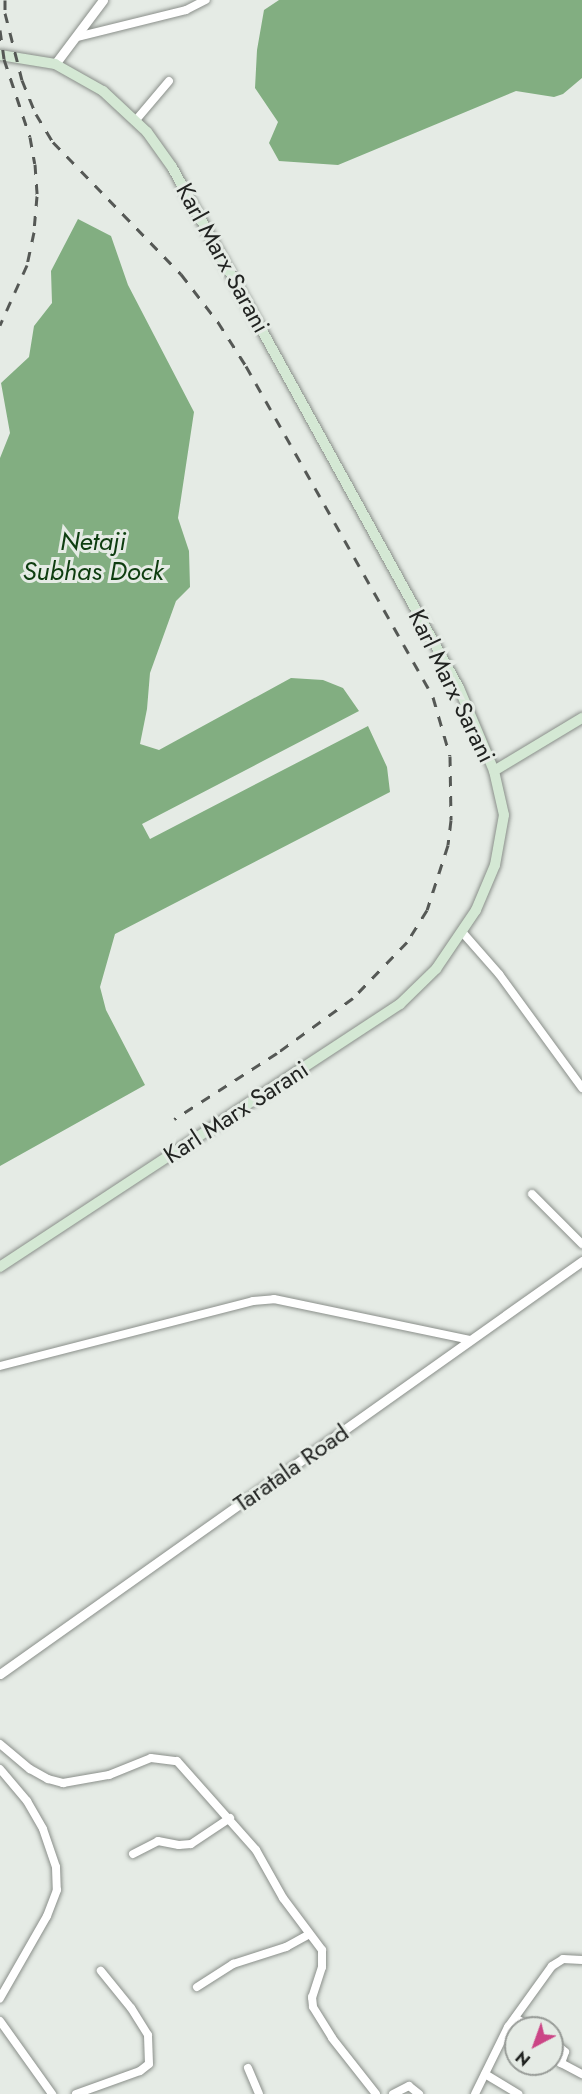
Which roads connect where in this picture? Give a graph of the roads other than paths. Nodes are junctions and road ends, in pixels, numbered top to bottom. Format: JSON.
{"nodes":[{"id":1,"x":103,"y":0,"type":"edge"},
{"id":2,"x":206,"y":0,"type":"edge"},
{"id":3,"x":77,"y":37,"type":"junction"},
{"id":4,"x":0,"y":54,"type":"edge"},
{"id":5,"x":56,"y":64,"type":"junction"},
{"id":6,"x":169,"y":81,"type":"dead end"},
{"id":7,"x":136,"y":120,"type":"junction"},
{"id":8,"x":582,"y":709,"type":"edge"},
{"id":9,"x":582,"y":718,"type":"edge"},
{"id":10,"x":567,"y":726,"type":"junction"},
{"id":11,"x":494,"y":771,"type":"junction"},
{"id":12,"x":463,"y":933,"type":"junction"},
{"id":13,"x":582,"y":1088,"type":"edge"},
{"id":14,"x":532,"y":1194,"type":"dead end"},
{"id":15,"x":582,"y":1244,"type":"edge"},
{"id":16,"x":582,"y":1261,"type":"edge"},
{"id":17,"x":0,"y":1267,"type":"edge"},
{"id":18,"x":470,"y":1340,"type":"junction"},
{"id":19,"x":0,"y":1366,"type":"edge"},
{"id":20,"x":0,"y":1674,"type":"edge"},
{"id":21,"x":0,"y":1744,"type":"edge"},
{"id":22,"x":0,"y":1769,"type":"edge"},
{"id":23,"x":230,"y":1818,"type":"junction"},
{"id":24,"x":133,"y":1854,"type":"dead end"},
{"id":25,"x":309,"y":1934,"type":"junction"},
{"id":26,"x":582,"y":1960,"type":"edge"},
{"id":27,"x":101,"y":1971,"type":"dead end"},
{"id":28,"x":196,"y":1987,"type":"dead end"},
{"id":29,"x":0,"y":1998,"type":"edge"},
{"id":30,"x":516,"y":2016,"type":"edge"},
{"id":31,"x":0,"y":2021,"type":"edge"},
{"id":32,"x":504,"y":2039,"type":"edge"},
{"id":33,"x":564,"y":2065,"type":"edge"},
{"id":34,"x":248,"y":2068,"type":"dead end"},
{"id":35,"x":485,"y":2074,"type":"junction"},
{"id":36,"x":582,"y":2074,"type":"edge"},
{"id":37,"x":52,"y":2094,"type":"edge"},
{"id":38,"x":76,"y":2094,"type":"edge"},
{"id":39,"x":259,"y":2094,"type":"edge"},
{"id":40,"x":376,"y":2094,"type":"edge"},
{"id":41,"x":393,"y":2094,"type":"edge"},
{"id":42,"x":420,"y":2094,"type":"edge"},
{"id":43,"x":475,"y":2094,"type":"edge"},
{"id":44,"x":518,"y":2094,"type":"edge"}],
"edges":[{"from":1,"to":3,"type":"street"},
{"from":2,"to":3,"type":"street"},
{"from":3,"to":5,"type":"street"},
{"from":4,"to":5,"type":"main road","name":"Karl Marx Sarani"},
{"from":5,"to":7,"type":"main road","name":"Karl Marx Sarani"},
{"from":6,"to":7,"type":"street"},
{"from":7,"to":11,"type":"main road","name":"Karl Marx Sarani"},
{"from":8,"to":10,"type":"main road"},
{"from":9,"to":10,"type":"main road"},
{"from":10,"to":11,"type":"main road"},
{"from":11,"to":12,"type":"main road","name":"Karl Marx Sarani"},
{"from":12,"to":13,"type":"street"},
{"from":12,"to":17,"type":"main road","name":"Karl Marx Sarani"},
{"from":14,"to":15,"type":"street"},
{"from":16,"to":18,"type":"street","name":"Taratala Road"},
{"from":18,"to":19,"type":"street"},
{"from":18,"to":20,"type":"street","name":"Taratala Road"},
{"from":21,"to":23,"type":"street"},
{"from":22,"to":29,"type":"street"},
{"from":23,"to":24,"type":"street"},
{"from":23,"to":25,"type":"street"},
{"from":25,"to":28,"type":"street"},
{"from":25,"to":40,"type":"street"},
{"from":26,"to":30,"type":"street"},
{"from":27,"to":38,"type":"street"},
{"from":31,"to":37,"type":"street"},
{"from":32,"to":35,"type":"street"},
{"from":33,"to":36,"type":"street"},
{"from":34,"to":39,"type":"street"},
{"from":35,"to":43,"type":"street"},
{"from":35,"to":44,"type":"street"},
{"from":41,"to":42,"type":"street"}]}
